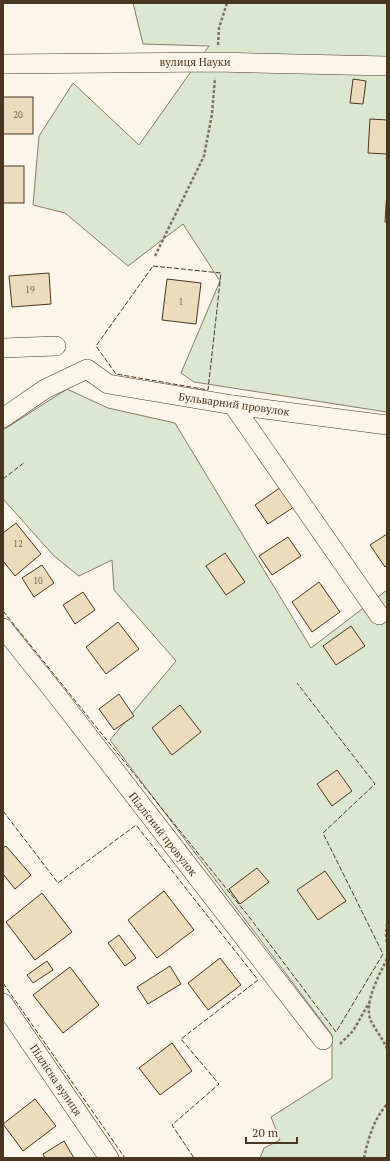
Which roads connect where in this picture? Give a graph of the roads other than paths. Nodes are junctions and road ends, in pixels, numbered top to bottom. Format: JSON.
{"nodes":[{"id":1,"x":3,"y":64,"type":"edge"},
{"id":2,"x":387,"y":66,"type":"edge"},
{"id":3,"x":56,"y":346,"type":"dead end"},
{"id":4,"x":3,"y":348,"type":"edge"},
{"id":5,"x":233,"y":405,"type":"junction"},
{"id":6,"x":3,"y":418,"type":"edge"},
{"id":7,"x":387,"y":424,"type":"edge"},
{"id":8,"x":379,"y":615,"type":"dead end"},
{"id":9,"x":3,"y":628,"type":"edge"},
{"id":10,"x":3,"y":1003,"type":"edge"},
{"id":11,"x":323,"y":1040,"type":"road end"},
{"id":12,"x":109,"y":1158,"type":"edge"}],
"edges":[{"from":1,"to":2,"type":"street","name":"вулиця Науки"},
{"from":3,"to":4,"type":"street"},
{"from":5,"to":6,"type":"street","name":"Бульварний провулок"},
{"from":5,"to":7,"type":"street","name":"Бульварний провулок"},
{"from":5,"to":8,"type":"street"},
{"from":9,"to":11,"type":"street","name":"Підлісний провулок"},
{"from":10,"to":12,"type":"street","name":"Підлісна вулиця"}]}
